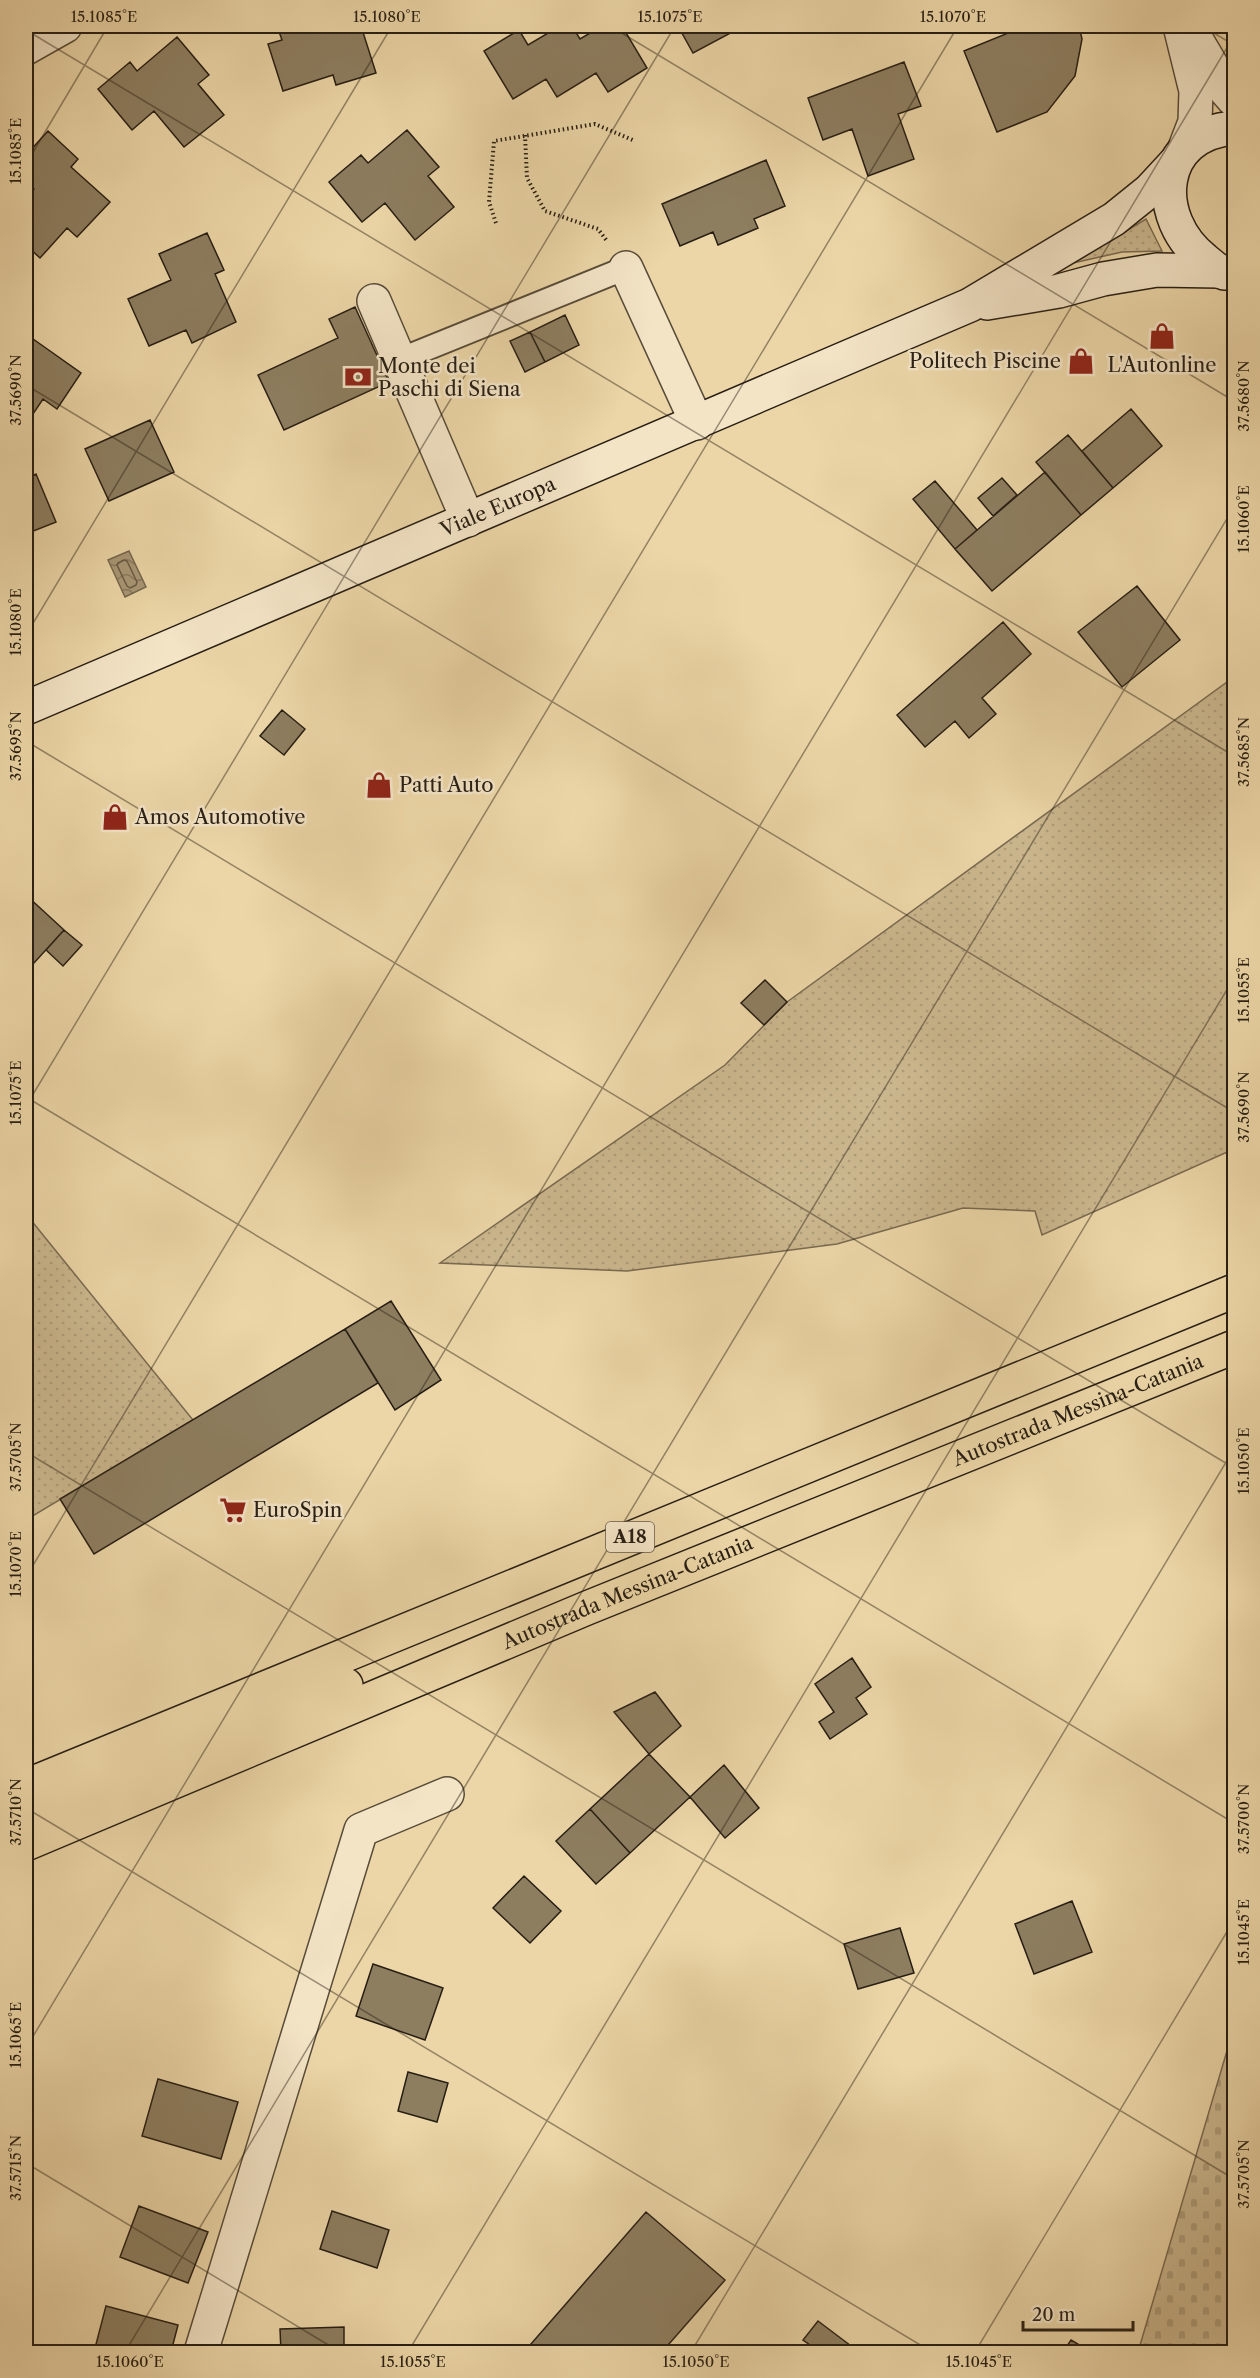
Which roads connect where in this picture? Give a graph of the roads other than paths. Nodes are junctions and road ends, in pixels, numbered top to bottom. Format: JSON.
{"nodes":[{"id":1,"x":65,"y":26,"type":"edge"},
{"id":2,"x":1180,"y":26,"type":"edge"},
{"id":3,"x":1189,"y":26,"type":"edge"},
{"id":4,"x":26,"y":48,"type":"edge"},
{"id":5,"x":1234,"y":100,"type":"edge"},
{"id":6,"x":1234,"y":128,"type":"edge"},
{"id":7,"x":1180,"y":155,"type":"junction"},
{"id":8,"x":626,"y":268,"type":"joint"},
{"id":9,"x":1230,"y":275,"type":"edge"},
{"id":10,"x":374,"y":301,"type":"dead end"},
{"id":11,"x":970,"y":305,"type":"junction"},
{"id":12,"x":399,"y":360,"type":"junction"},
{"id":13,"x":697,"y":423,"type":"junction"},
{"id":14,"x":468,"y":520,"type":"junction"},
{"id":15,"x":26,"y":708,"type":"edge"},
{"id":16,"x":1234,"y":1291,"type":"edge"},
{"id":17,"x":1234,"y":1323,"type":"edge"},
{"id":18,"x":1234,"y":1347,"type":"edge"},
{"id":19,"x":26,"y":1786,"type":"edge"},
{"id":20,"x":447,"y":1794,"type":"dead end"},
{"id":21,"x":26,"y":1816,"type":"edge"},
{"id":22,"x":26,"y":1844,"type":"edge"},
{"id":23,"x":201,"y":2352,"type":"edge"}],
"edges":[{"from":1,"to":4,"type":"main road"},
{"from":2,"to":7,"type":"main road"},
{"from":3,"to":5,"type":"main road"},
{"from":6,"to":7,"type":"main road"},
{"from":7,"to":9,"type":"main road"},
{"from":7,"to":11,"type":"main road"},
{"from":8,"to":12,"type":"lane"},
{"from":8,"to":13,"type":"main road"},
{"from":9,"to":11,"type":"main road"},
{"from":10,"to":12,"type":"main road"},
{"from":11,"to":13,"type":"main road","name":"Viale Europa"},
{"from":12,"to":14,"type":"main road"},
{"from":13,"to":14,"type":"main road","name":"Viale Europa"},
{"from":14,"to":15,"type":"main road","name":"Viale Europa"},
{"from":16,"to":19,"type":"highway","number":"A18"},
{"from":17,"to":21,"type":"highway"},
{"from":18,"to":22,"type":"highway","name":"Autostrada Messina-Catania","number":"A18"},
{"from":20,"to":23,"type":"main road"}]}
